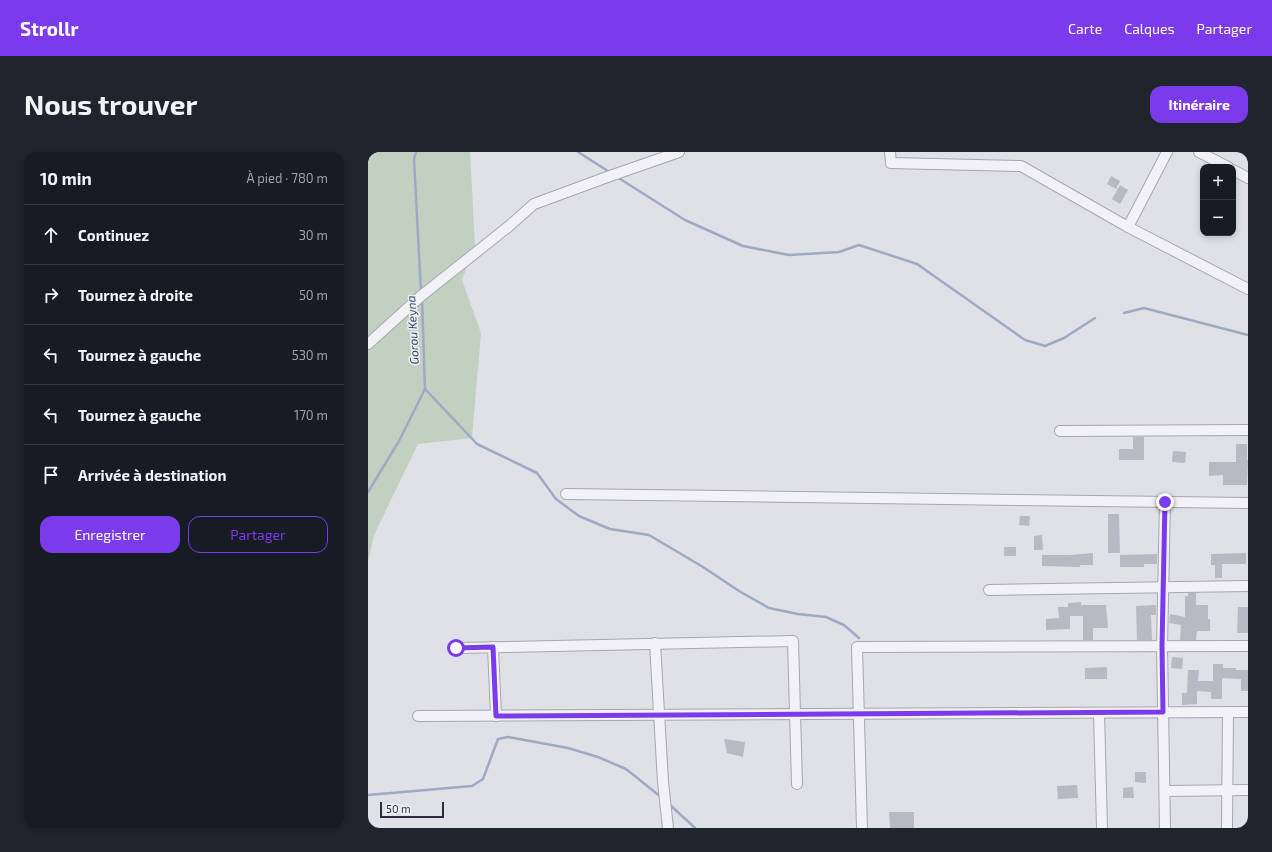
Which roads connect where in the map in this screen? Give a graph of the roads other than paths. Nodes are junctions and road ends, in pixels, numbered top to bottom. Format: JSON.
{"nodes":[{"id":1,"x":679,"y":152,"type":"edge"},
{"id":2,"x":890,"y":152,"type":"edge"},
{"id":3,"x":1167,"y":152,"type":"edge"},
{"id":4,"x":1199,"y":152,"type":"edge"},
{"id":5,"x":1222,"y":164,"type":"edge"},
{"id":6,"x":1236,"y":171,"type":"edge"},
{"id":7,"x":1248,"y":177,"type":"edge"},
{"id":8,"x":1128,"y":227,"type":"junction"},
{"id":9,"x":1248,"y":289,"type":"edge"},
{"id":10,"x":368,"y":344,"type":"edge"},
{"id":11,"x":1248,"y":430,"type":"edge"},
{"id":12,"x":1060,"y":431,"type":"dead end"},
{"id":13,"x":566,"y":494,"type":"dead end"},
{"id":14,"x":1165,"y":502,"type":"junction"},
{"id":15,"x":1248,"y":503,"type":"edge"},
{"id":16,"x":1248,"y":586,"type":"edge"},
{"id":17,"x":1164,"y":588,"type":"junction"},
{"id":18,"x":989,"y":590,"type":"dead end"},
{"id":19,"x":655,"y":643,"type":"junction"},
{"id":20,"x":1162,"y":646,"type":"junction"},
{"id":21,"x":1248,"y":646,"type":"edge"},
{"id":22,"x":493,"y":647,"type":"junction"},
{"id":23,"x":456,"y":648,"type":"dead end"},
{"id":24,"x":1163,"y":712,"type":"junction"},
{"id":25,"x":1228,"y":712,"type":"junction"},
{"id":26,"x":1248,"y":712,"type":"edge"},
{"id":27,"x":1099,"y":713,"type":"junction"},
{"id":28,"x":795,"y":714,"type":"junction"},
{"id":29,"x":859,"y":714,"type":"junction"},
{"id":30,"x":659,"y":715,"type":"junction"},
{"id":31,"x":418,"y":716,"type":"dead end"},
{"id":32,"x":496,"y":716,"type":"junction"},
{"id":33,"x":797,"y":784,"type":"dead end"},
{"id":34,"x":1227,"y":790,"type":"junction"},
{"id":35,"x":1248,"y":790,"type":"edge"},
{"id":36,"x":1165,"y":791,"type":"junction"},
{"id":37,"x":668,"y":828,"type":"edge"},
{"id":38,"x":862,"y":828,"type":"edge"},
{"id":39,"x":1102,"y":828,"type":"edge"},
{"id":40,"x":1165,"y":828,"type":"edge"},
{"id":41,"x":1227,"y":828,"type":"edge"}],
"edges":[{"from":1,"to":10,"type":"street"},
{"from":2,"to":8,"type":"street"},
{"from":3,"to":8,"type":"street"},
{"from":4,"to":5,"type":"street"},
{"from":6,"to":7,"type":"street"},
{"from":8,"to":9,"type":"street"},
{"from":11,"to":12,"type":"street"},
{"from":13,"to":14,"type":"street"},
{"from":14,"to":15,"type":"street"},
{"from":14,"to":17,"type":"street"},
{"from":16,"to":17,"type":"street"},
{"from":17,"to":18,"type":"street"},
{"from":17,"to":20,"type":"street"},
{"from":19,"to":22,"type":"street"},
{"from":19,"to":28,"type":"street"},
{"from":19,"to":30,"type":"street"},
{"from":20,"to":21,"type":"street"},
{"from":20,"to":24,"type":"street"},
{"from":20,"to":29,"type":"street"},
{"from":22,"to":23,"type":"street"},
{"from":22,"to":32,"type":"street"},
{"from":24,"to":25,"type":"street"},
{"from":24,"to":27,"type":"street"},
{"from":24,"to":36,"type":"street"},
{"from":25,"to":26,"type":"street"},
{"from":25,"to":34,"type":"street"},
{"from":27,"to":29,"type":"street"},
{"from":27,"to":39,"type":"street"},
{"from":28,"to":29,"type":"street"},
{"from":28,"to":30,"type":"street"},
{"from":28,"to":33,"type":"street"},
{"from":29,"to":38,"type":"street"},
{"from":30,"to":32,"type":"street"},
{"from":30,"to":37,"type":"street"},
{"from":31,"to":32,"type":"street"},
{"from":34,"to":35,"type":"street"},
{"from":34,"to":36,"type":"street"},
{"from":34,"to":41,"type":"street"},
{"from":36,"to":40,"type":"street"}]}
